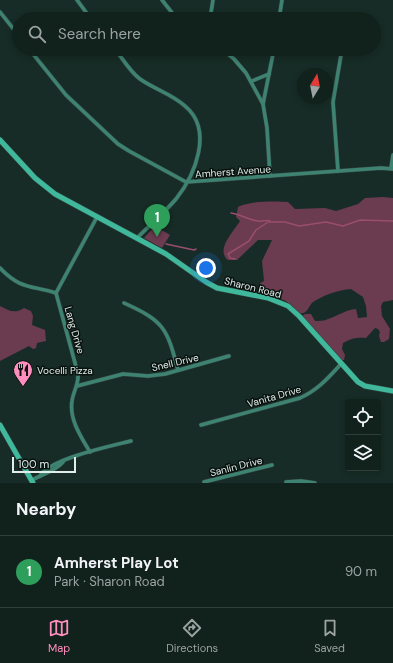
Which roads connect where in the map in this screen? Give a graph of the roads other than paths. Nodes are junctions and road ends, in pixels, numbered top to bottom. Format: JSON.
{"nodes":[{"id":1,"x":77,"y":0,"type":"edge"},
{"id":2,"x":162,"y":0,"type":"edge"},
{"id":3,"x":214,"y":0,"type":"edge"},
{"id":4,"x":282,"y":0,"type":"edge"},
{"id":5,"x":0,"y":12,"type":"edge"},
{"id":6,"x":86,"y":12,"type":"edge"},
{"id":7,"x":171,"y":12,"type":"edge"},
{"id":8,"x":211,"y":12,"type":"edge"},
{"id":9,"x":280,"y":12,"type":"edge"},
{"id":10,"x":2,"y":17,"type":"edge"},
{"id":11,"x":12,"y":28,"type":"edge"},
{"id":12,"x":35,"y":56,"type":"edge"},
{"id":13,"x":121,"y":56,"type":"edge"},
{"id":14,"x":230,"y":56,"type":"edge"},
{"id":15,"x":273,"y":56,"type":"edge"},
{"id":16,"x":341,"y":56,"type":"edge"},
{"id":17,"x":269,"y":74,"type":"junction"},
{"id":18,"x":252,"y":81,"type":"junction"},
{"id":19,"x":263,"y":104,"type":"junction"},
{"id":20,"x":0,"y":140,"type":"edge"},
{"id":21,"x":393,"y":155,"type":"edge"},
{"id":22,"x":392,"y":169,"type":"edge"},
{"id":23,"x":338,"y":171,"type":"junction"},
{"id":24,"x":270,"y":176,"type":"junction"},
{"id":25,"x":186,"y":182,"type":"junction"},
{"id":26,"x":97,"y":217,"type":"junction"},
{"id":27,"x":137,"y":238,"type":"junction"},
{"id":28,"x":0,"y":268,"type":"edge"},
{"id":29,"x":56,"y":293,"type":"junction"},
{"id":30,"x":124,"y":303,"type":"dead end"},
{"id":31,"x":229,"y":356,"type":"dead end"},
{"id":32,"x":341,"y":364,"type":"junction"},
{"id":33,"x":178,"y":370,"type":"junction"},
{"id":34,"x":77,"y":386,"type":"junction"},
{"id":35,"x":393,"y":392,"type":"edge"},
{"id":36,"x":0,"y":425,"type":"edge"},
{"id":37,"x":200,"y":425,"type":"dead end"},
{"id":38,"x":130,"y":441,"type":"dead end"},
{"id":39,"x":90,"y":452,"type":"junction"},
{"id":40,"x":272,"y":465,"type":"dead end"},
{"id":41,"x":32,"y":482,"type":"edge"},
{"id":42,"x":286,"y":482,"type":"dead end"},
{"id":43,"x":204,"y":483,"type":"edge"},
{"id":44,"x":315,"y":483,"type":"edge"}],
"edges":[{"from":1,"to":6,"type":"street"},
{"from":2,"to":7,"type":"street"},
{"from":3,"to":8,"type":"street"},
{"from":4,"to":9,"type":"street"},
{"from":5,"to":10,"type":"street"},
{"from":10,"to":11,"type":"street"},
{"from":12,"to":25,"type":"street","name":"Amherst Avenue"},
{"from":13,"to":25,"type":"street"},
{"from":14,"to":18,"type":"street"},
{"from":15,"to":17,"type":"street"},
{"from":16,"to":23,"type":"street"},
{"from":17,"to":18,"type":"street"},
{"from":17,"to":19,"type":"street"},
{"from":18,"to":19,"type":"street"},
{"from":19,"to":24,"type":"street"},
{"from":20,"to":26,"type":"street","name":"Sharon Road"},
{"from":21,"to":22,"type":"street"},
{"from":22,"to":23,"type":"street","name":"Amherst Avenue"},
{"from":23,"to":24,"type":"street","name":"Amherst Avenue"},
{"from":24,"to":25,"type":"street","name":"Amherst Avenue"},
{"from":25,"to":27,"type":"street"},
{"from":26,"to":27,"type":"street","name":"Sharon Road"},
{"from":26,"to":29,"type":"street"},
{"from":27,"to":32,"type":"street","name":"Sharon Road"},
{"from":28,"to":29,"type":"street"},
{"from":29,"to":34,"type":"street","name":"Lang Drive"},
{"from":30,"to":33,"type":"street"},
{"from":31,"to":33,"type":"street","name":"Snell Drive"},
{"from":32,"to":35,"type":"street","name":"Sharon Road"},
{"from":32,"to":37,"type":"street","name":"Vanita Drive"},
{"from":33,"to":34,"type":"street","name":"Snell Drive"},
{"from":34,"to":39,"type":"street","name":"Lang Drive"},
{"from":36,"to":41,"type":"street"},
{"from":38,"to":39,"type":"street"},
{"from":39,"to":41,"type":"street"},
{"from":40,"to":43,"type":"street","name":"Sanlin Drive"},
{"from":42,"to":44,"type":"street"}]}
